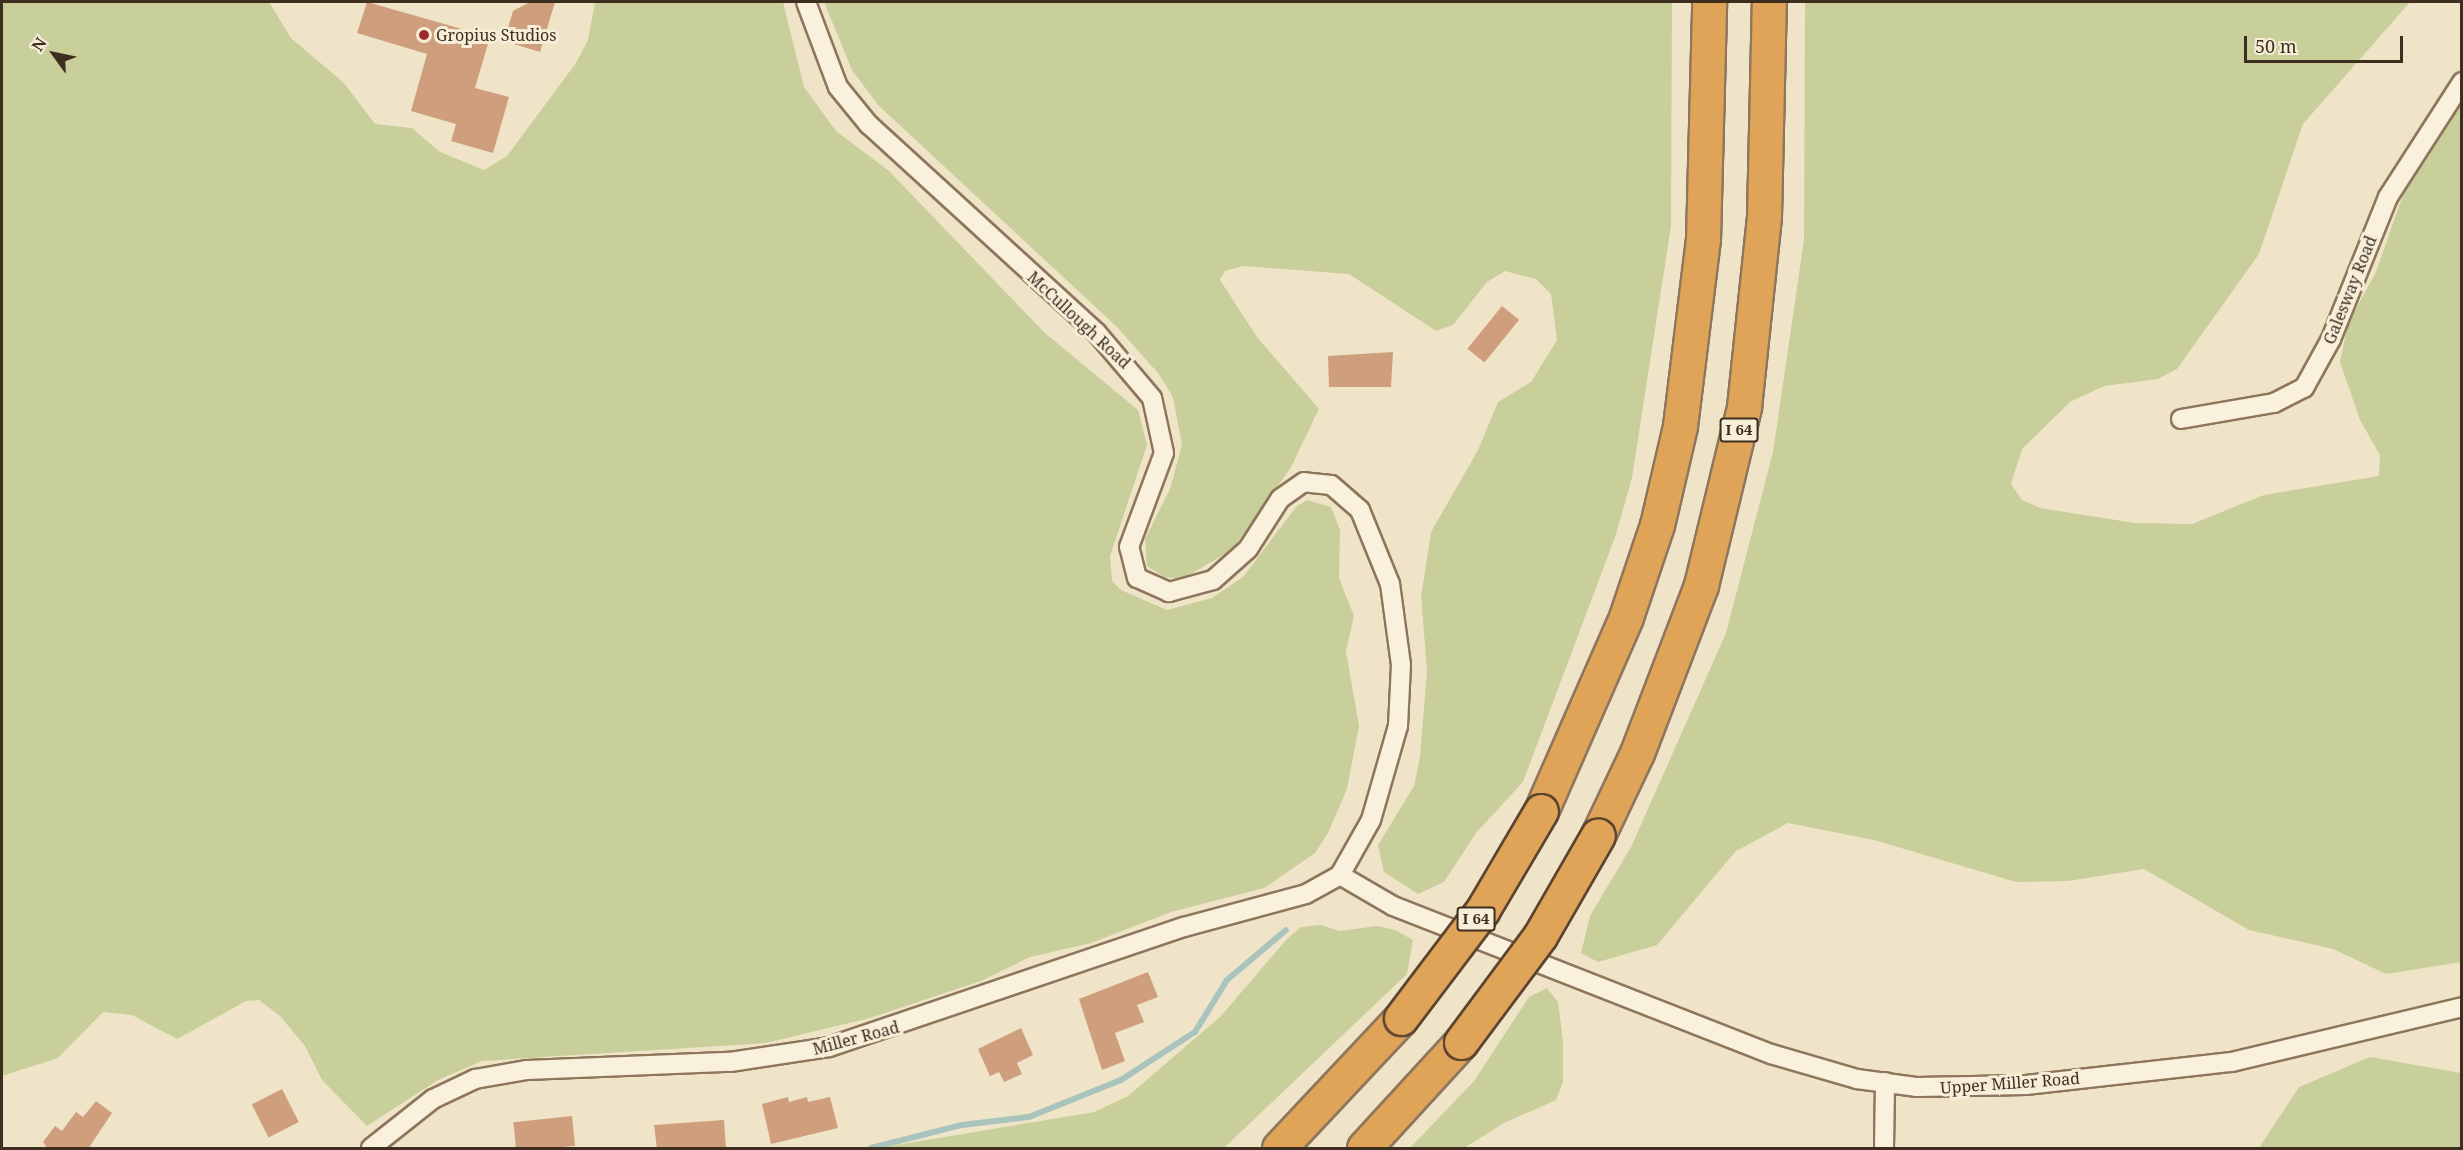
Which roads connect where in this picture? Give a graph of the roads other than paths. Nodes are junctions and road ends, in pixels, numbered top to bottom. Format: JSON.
{"nodes":[{"id":1,"x":806,"y":2,"type":"edge"},
{"id":2,"x":1708,"y":2,"type":"edge"},
{"id":3,"x":1769,"y":2,"type":"edge"},
{"id":4,"x":2462,"y":82,"type":"edge"},
{"id":5,"x":2181,"y":419,"type":"dead end"},
{"id":6,"x":1340,"y":875,"type":"junction"},
{"id":7,"x":2462,"y":1007,"type":"edge"},
{"id":8,"x":1885,"y":1082,"type":"junction"},
{"id":9,"x":370,"y":1149,"type":"edge"},
{"id":10,"x":1279,"y":1149,"type":"edge"},
{"id":11,"x":1364,"y":1149,"type":"edge"},
{"id":12,"x":1884,"y":1149,"type":"edge"}],
"edges":[{"from":1,"to":6,"type":"street","name":"McCullough Road"},
{"from":2,"to":10,"type":"highway","number":"I 64","bridge":true},
{"from":3,"to":11,"type":"highway","number":"I 64","bridge":true},
{"from":4,"to":5,"type":"street","name":"Galesway Road"},
{"from":6,"to":8,"type":"street","name":"Upper Miller Road"},
{"from":6,"to":9,"type":"street","name":"Miller Road"},
{"from":7,"to":8,"type":"street","name":"Upper Miller Road"},
{"from":8,"to":12,"type":"street"}]}
